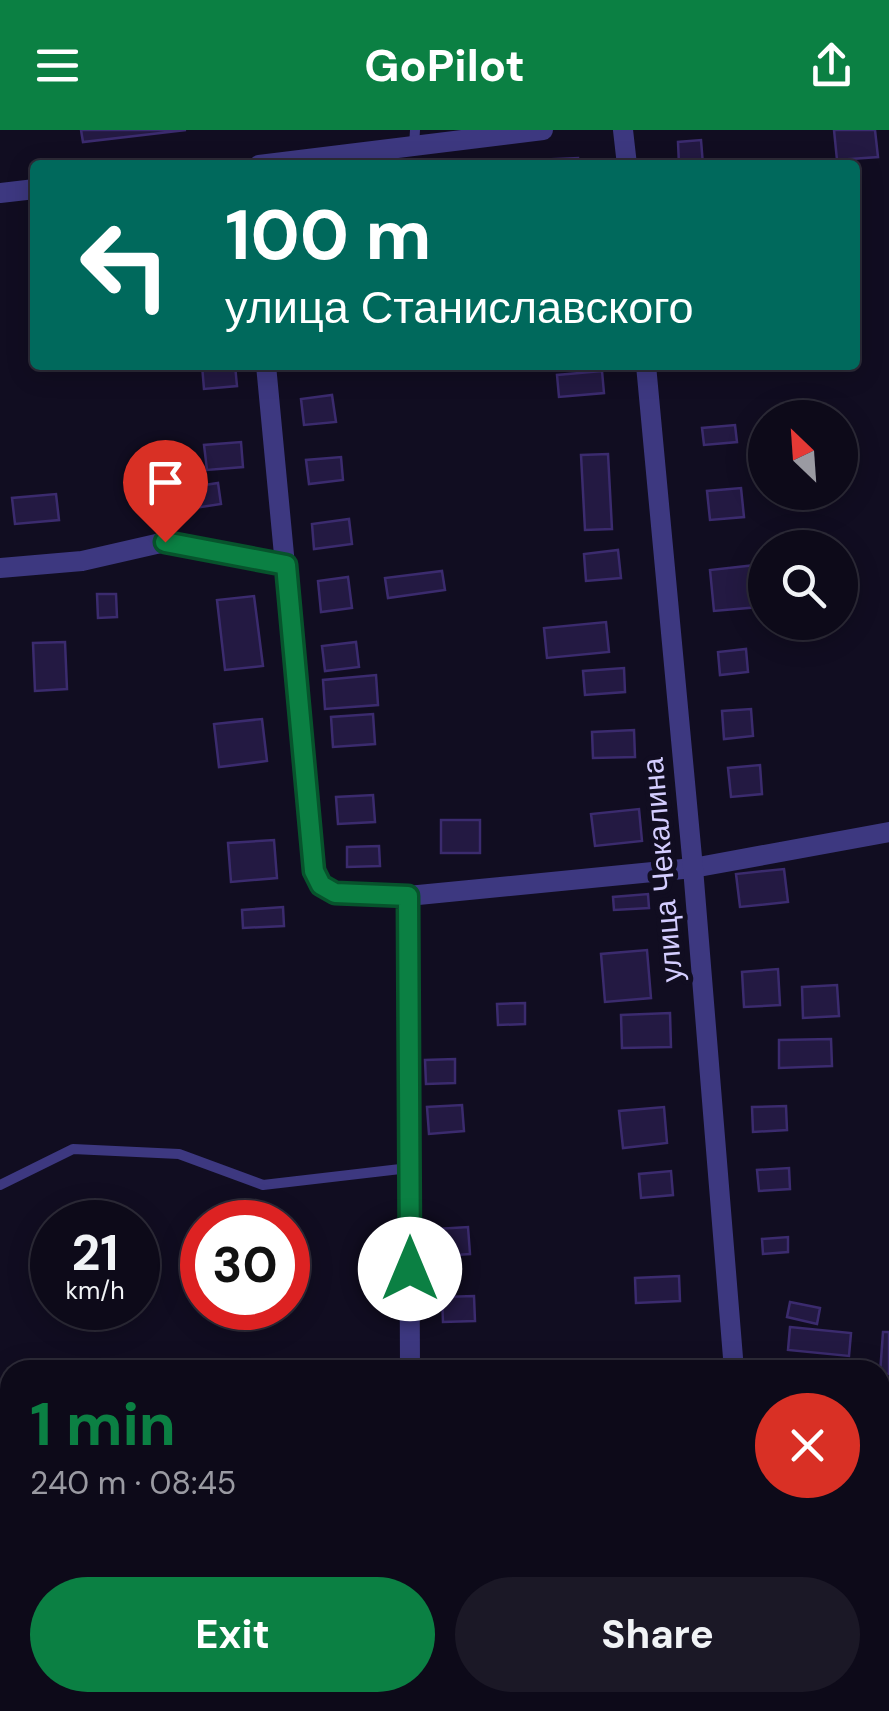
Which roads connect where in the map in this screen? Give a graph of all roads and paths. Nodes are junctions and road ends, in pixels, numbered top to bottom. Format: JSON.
{"nodes":[{"id":1,"x":544,"y":130,"type":"edge"},
{"id":2,"x":624,"y":130,"type":"edge"},
{"id":3,"x":414,"y":138,"type":"edge"},
{"id":4,"x":288,"y":160,"type":"edge"},
{"id":5,"x":627,"y":160,"type":"edge"},
{"id":6,"x":30,"y":190,"type":"edge"},
{"id":7,"x":0,"y":193,"type":"edge"},
{"id":8,"x":266,"y":370,"type":"edge"},
{"id":9,"x":646,"y":370,"type":"edge"},
{"id":10,"x":286,"y":565,"type":"junction"},
{"id":11,"x":0,"y":568,"type":"edge"},
{"id":12,"x":889,"y":832,"type":"edge"},
{"id":13,"x":693,"y":868,"type":"junction"},
{"id":14,"x":408,"y":896,"type":"junction"},
{"id":15,"x":409,"y":1168,"type":"junction"},
{"id":16,"x":0,"y":1186,"type":"edge"},
{"id":17,"x":410,"y":1360,"type":"edge"},
{"id":18,"x":733,"y":1360,"type":"edge"}],
"edges":[{"from":1,"to":3,"type":"street"},
{"from":2,"to":5,"type":"street"},
{"from":3,"to":4,"type":"street"},
{"from":6,"to":7,"type":"street"},
{"from":8,"to":10,"type":"street"},
{"from":9,"to":13,"type":"street","name":"улица Чекалина"},
{"from":10,"to":11,"type":"street"},
{"from":10,"to":14,"type":"street"},
{"from":12,"to":13,"type":"street"},
{"from":13,"to":14,"type":"street"},
{"from":13,"to":18,"type":"street","name":"улица Чекалина"},
{"from":14,"to":15,"type":"street"},
{"from":15,"to":16,"type":"lane"},
{"from":15,"to":17,"type":"street"}]}
